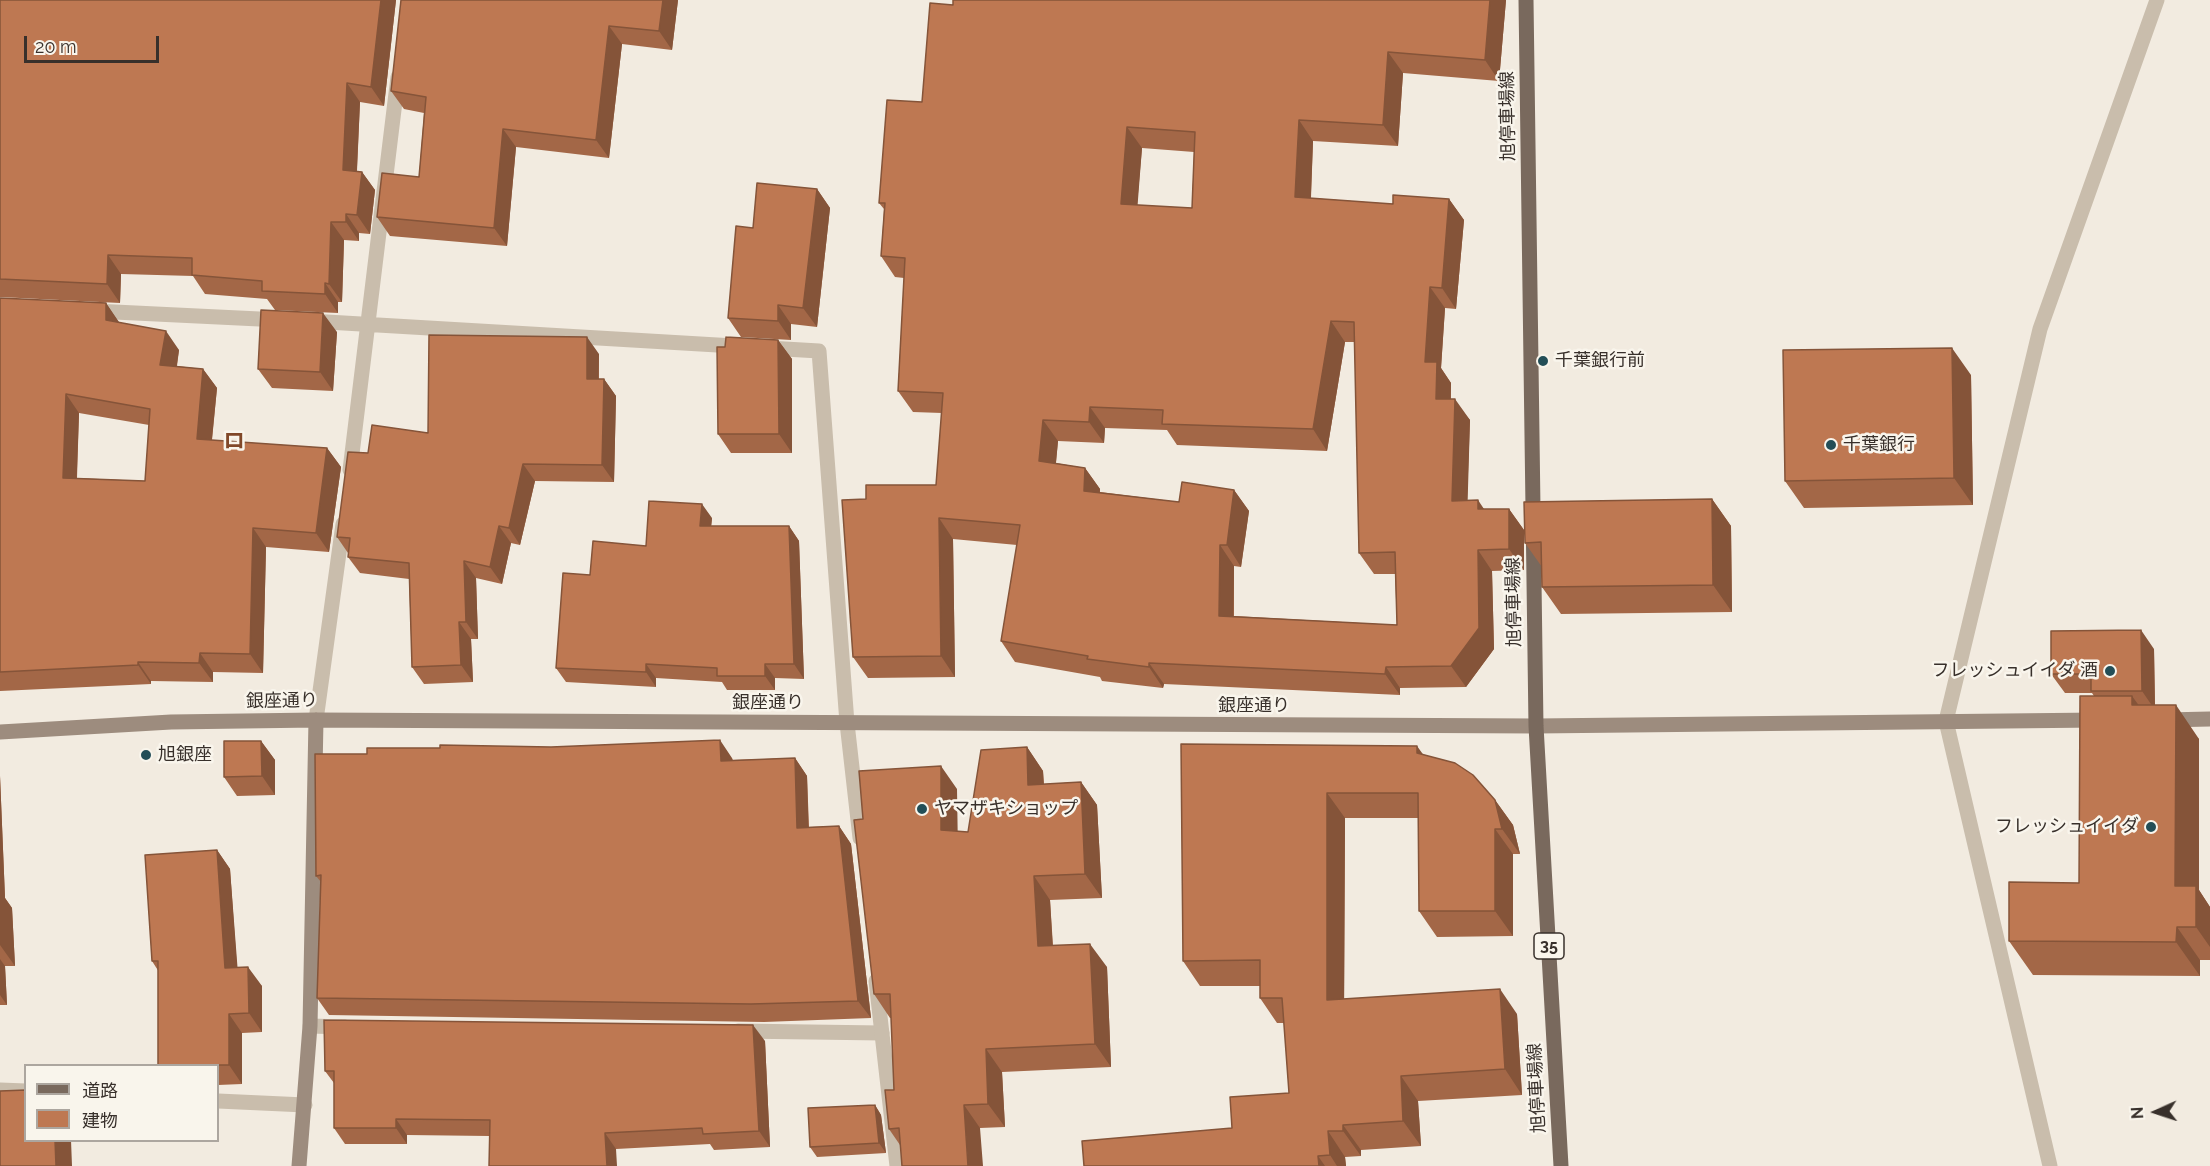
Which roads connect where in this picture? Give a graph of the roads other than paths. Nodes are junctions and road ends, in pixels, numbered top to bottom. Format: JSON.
{"nodes":[{"id":1,"x":1526,"y":0,"type":"edge"},
{"id":2,"x":2157,"y":0,"type":"edge"},
{"id":3,"x":400,"y":58,"type":"edge"},
{"id":4,"x":84,"y":311,"type":"edge"},
{"id":5,"x":370,"y":324,"type":"junction"},
{"id":6,"x":348,"y":487,"type":"edge"},
{"id":7,"x":345,"y":510,"type":"edge"},
{"id":8,"x":2210,"y":719,"type":"edge"},
{"id":9,"x":316,"y":720,"type":"junction"},
{"id":10,"x":2117,"y":720,"type":"edge"},
{"id":11,"x":2152,"y":720,"type":"edge"},
{"id":12,"x":1946,"y":721,"type":"junction"},
{"id":13,"x":847,"y":723,"type":"junction"},
{"id":14,"x":1536,"y":726,"type":"junction"},
{"id":15,"x":0,"y":732,"type":"edge"},
{"id":16,"x":861,"y":849,"type":"edge"},
{"id":17,"x":874,"y":964,"type":"edge"},
{"id":18,"x":310,"y":1026,"type":"junction"},
{"id":19,"x":358,"y":1027,"type":"edge"},
{"id":20,"x":727,"y":1031,"type":"edge"},
{"id":21,"x":882,"y":1033,"type":"junction"},
{"id":22,"x":0,"y":1090,"type":"edge"},
{"id":23,"x":24,"y":1091,"type":"edge"},
{"id":24,"x":219,"y":1101,"type":"edge"},
{"id":25,"x":305,"y":1105,"type":"junction"},
{"id":26,"x":299,"y":1166,"type":"edge"},
{"id":27,"x":897,"y":1166,"type":"edge"},
{"id":28,"x":1561,"y":1166,"type":"edge"},
{"id":29,"x":2050,"y":1166,"type":"edge"}],
"edges":[{"from":1,"to":14,"type":"main road","name":"旭停車場線","number":"35"},
{"from":2,"to":12,"type":"street"},
{"from":3,"to":5,"type":"street"},
{"from":4,"to":5,"type":"street"},
{"from":5,"to":6,"type":"street"},
{"from":5,"to":13,"type":"street"},
{"from":7,"to":9,"type":"street"},
{"from":8,"to":11,"type":"street"},
{"from":9,"to":13,"type":"street","name":"銀座通り"},
{"from":9,"to":15,"type":"street","name":"銀座通り"},
{"from":9,"to":18,"type":"street"},
{"from":10,"to":12,"type":"street","name":"銀座通り"},
{"from":12,"to":14,"type":"street","name":"銀座通り"},
{"from":12,"to":29,"type":"street"},
{"from":13,"to":14,"type":"street","name":"銀座通り"},
{"from":13,"to":16,"type":"street"},
{"from":14,"to":28,"type":"main road","name":"旭停車場線","number":"35"},
{"from":17,"to":21,"type":"street"},
{"from":18,"to":19,"type":"street"},
{"from":18,"to":25,"type":"street"},
{"from":20,"to":21,"type":"street"},
{"from":21,"to":27,"type":"street"},
{"from":22,"to":23,"type":"street"},
{"from":24,"to":25,"type":"street"},
{"from":25,"to":26,"type":"street"}]}
